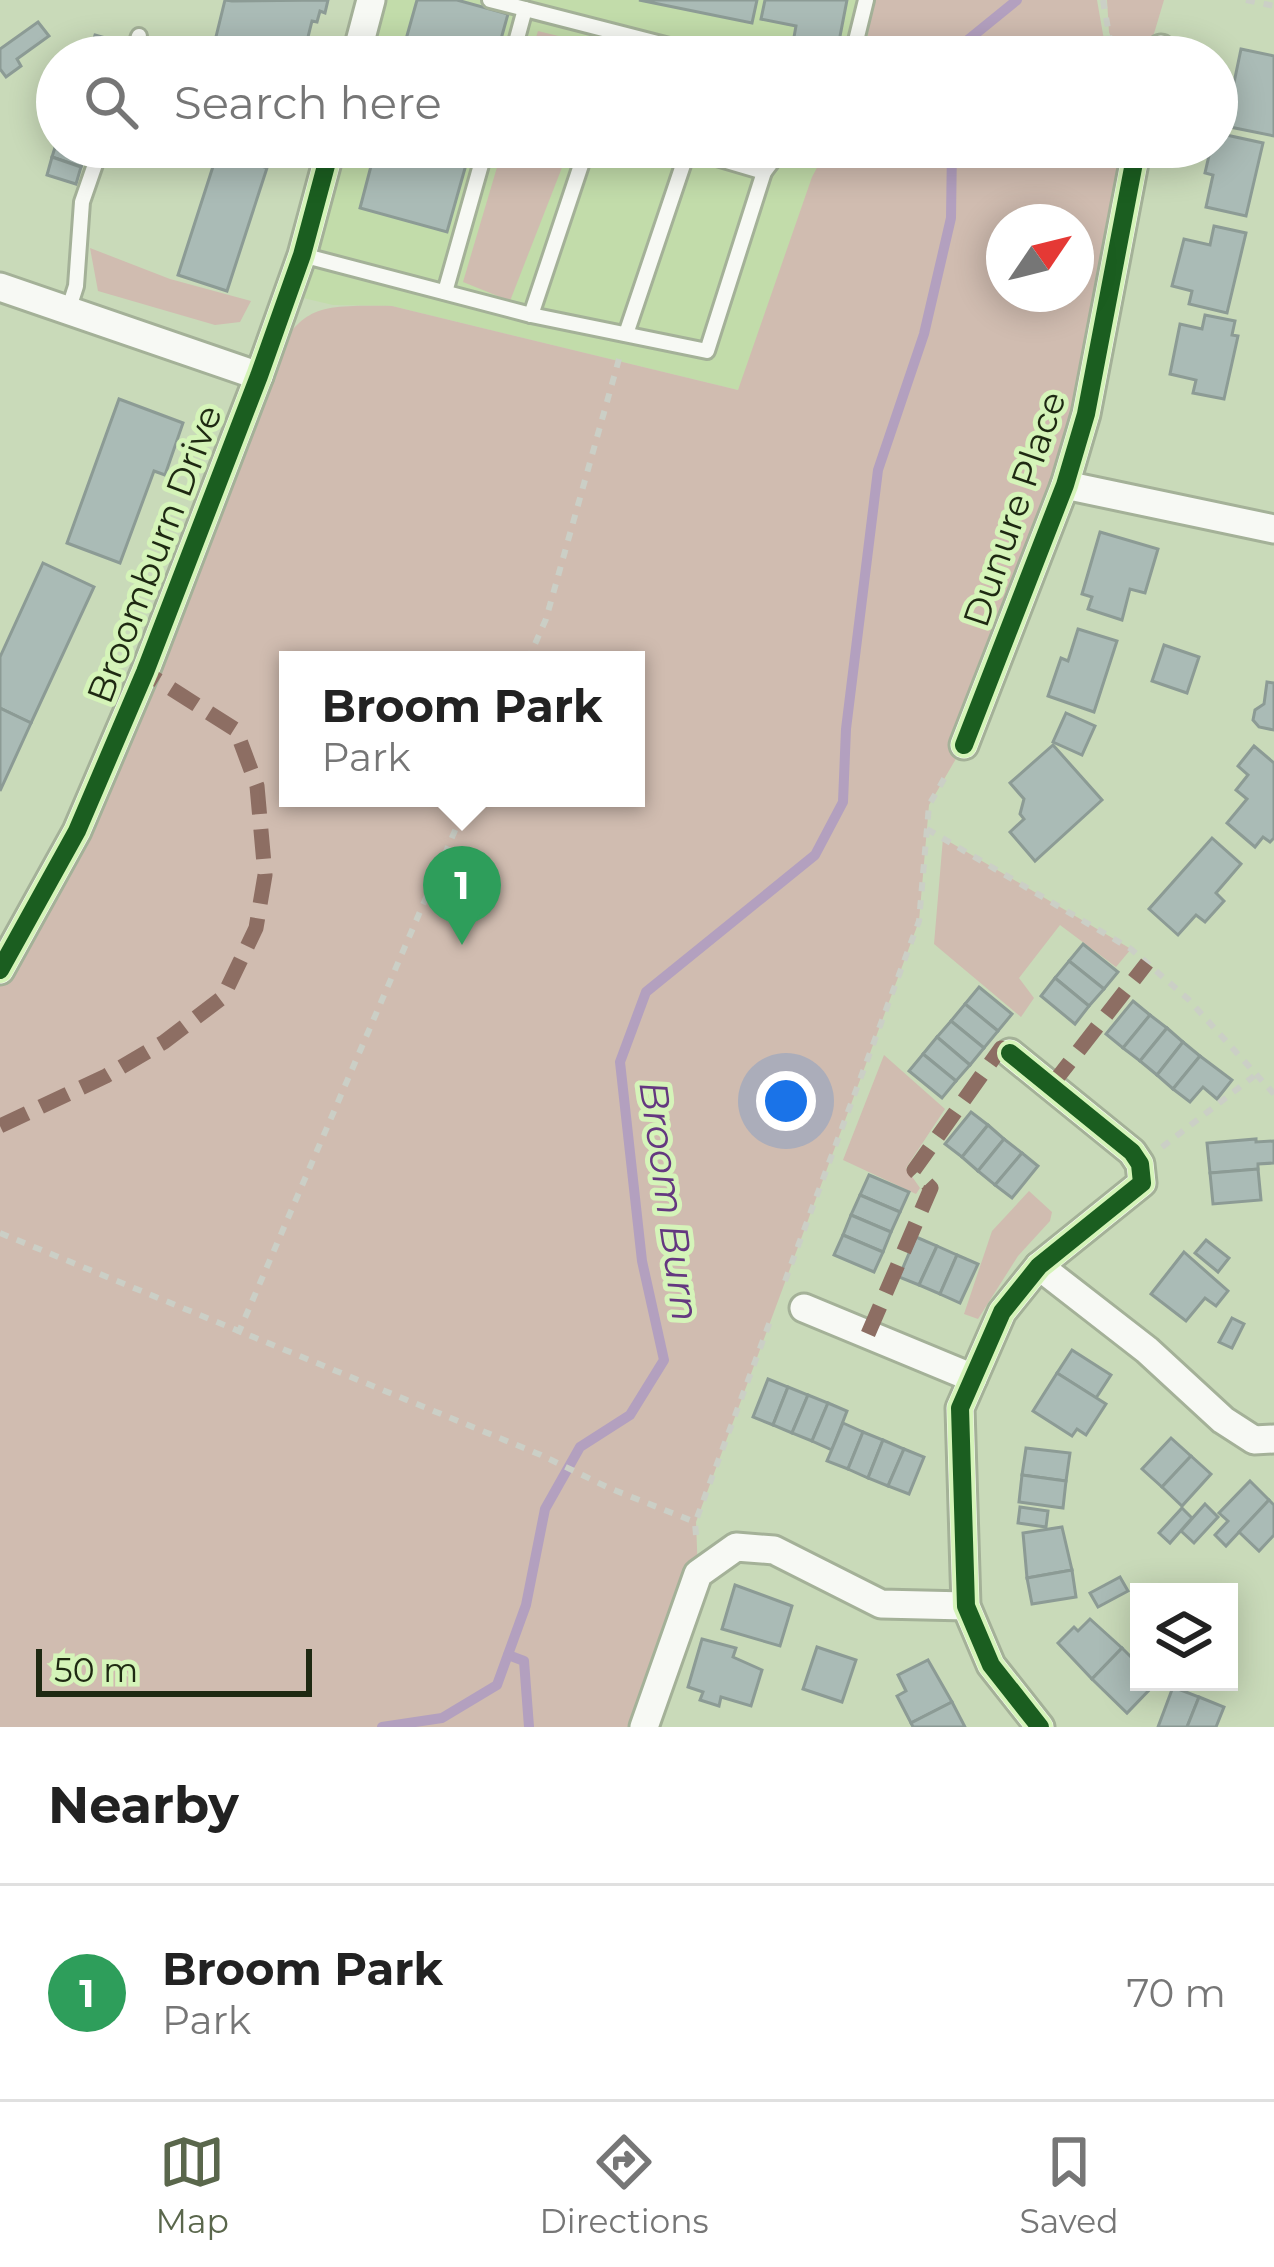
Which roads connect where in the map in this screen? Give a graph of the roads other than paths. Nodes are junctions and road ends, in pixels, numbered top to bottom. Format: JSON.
{"nodes":[{"id":1,"x":371,"y":0,"type":"edge"},
{"id":2,"x":490,"y":0,"type":"edge"},
{"id":3,"x":866,"y":0,"type":"edge"},
{"id":4,"x":526,"y":9,"type":"junction"},
{"id":5,"x":362,"y":36,"type":"edge"},
{"id":6,"x":518,"y":36,"type":"edge"},
{"id":7,"x":631,"y":36,"type":"edge"},
{"id":8,"x":857,"y":36,"type":"edge"},
{"id":9,"x":94,"y":168,"type":"edge"},
{"id":10,"x":326,"y":168,"type":"edge"},
{"id":11,"x":480,"y":168,"type":"edge"},
{"id":12,"x":580,"y":168,"type":"edge"},
{"id":13,"x":678,"y":168,"type":"edge"},
{"id":14,"x":751,"y":168,"type":"edge"},
{"id":15,"x":767,"y":168,"type":"edge"},
{"id":16,"x":1133,"y":168,"type":"edge"},
{"id":17,"x":764,"y":172,"type":"junction"},
{"id":18,"x":302,"y":255,"type":"junction"},
{"id":19,"x":0,"y":287,"type":"edge"},
{"id":20,"x":445,"y":292,"type":"junction"},
{"id":21,"x":68,"y":313,"type":"junction"},
{"id":22,"x":531,"y":315,"type":"junction"},
{"id":23,"x":626,"y":334,"type":"junction"},
{"id":24,"x":259,"y":376,"type":"junction"},
{"id":25,"x":1065,"y":485,"type":"junction"},
{"id":26,"x":1274,"y":529,"type":"edge"},
{"id":27,"x":964,"y":746,"type":"road end"},
{"id":28,"x":0,"y":970,"type":"edge"},
{"id":29,"x":1010,"y":1054,"type":"dead end"},
{"id":30,"x":1040,"y":1266,"type":"junction"},
{"id":31,"x":804,"y":1308,"type":"dead end"},
{"id":32,"x":973,"y":1378,"type":"junction"},
{"id":33,"x":1274,"y":1439,"type":"edge"},
{"id":34,"x":966,"y":1606,"type":"junction"},
{"id":35,"x":644,"y":1727,"type":"edge"},
{"id":36,"x":1040,"y":1727,"type":"edge"}],
"edges":[{"from":1,"to":5,"type":"street"},
{"from":2,"to":4,"type":"lane"},
{"from":3,"to":8,"type":"lane"},
{"from":4,"to":6,"type":"lane"},
{"from":4,"to":7,"type":"lane"},
{"from":9,"to":21,"type":"lane"},
{"from":10,"to":18,"type":"street","name":"Broomburn Drive"},
{"from":11,"to":20,"type":"lane"},
{"from":12,"to":22,"type":"lane"},
{"from":13,"to":23,"type":"lane"},
{"from":14,"to":17,"type":"lane"},
{"from":15,"to":17,"type":"lane"},
{"from":16,"to":25,"type":"street","name":"Dunure Place"},
{"from":17,"to":23,"type":"lane"},
{"from":18,"to":20,"type":"lane"},
{"from":18,"to":24,"type":"street","name":"Broomburn Drive"},
{"from":19,"to":21,"type":"street"},
{"from":20,"to":22,"type":"lane"},
{"from":21,"to":24,"type":"street"},
{"from":22,"to":23,"type":"lane"},
{"from":24,"to":28,"type":"street","name":"Broomburn Drive"},
{"from":25,"to":26,"type":"street","name":"Dunure Place"},
{"from":25,"to":27,"type":"street","name":"Dunure Place"},
{"from":29,"to":30,"type":"street"},
{"from":30,"to":32,"type":"street"},
{"from":30,"to":33,"type":"street"},
{"from":31,"to":32,"type":"street"},
{"from":32,"to":34,"type":"street"},
{"from":34,"to":35,"type":"street"},
{"from":34,"to":36,"type":"street"}]}
